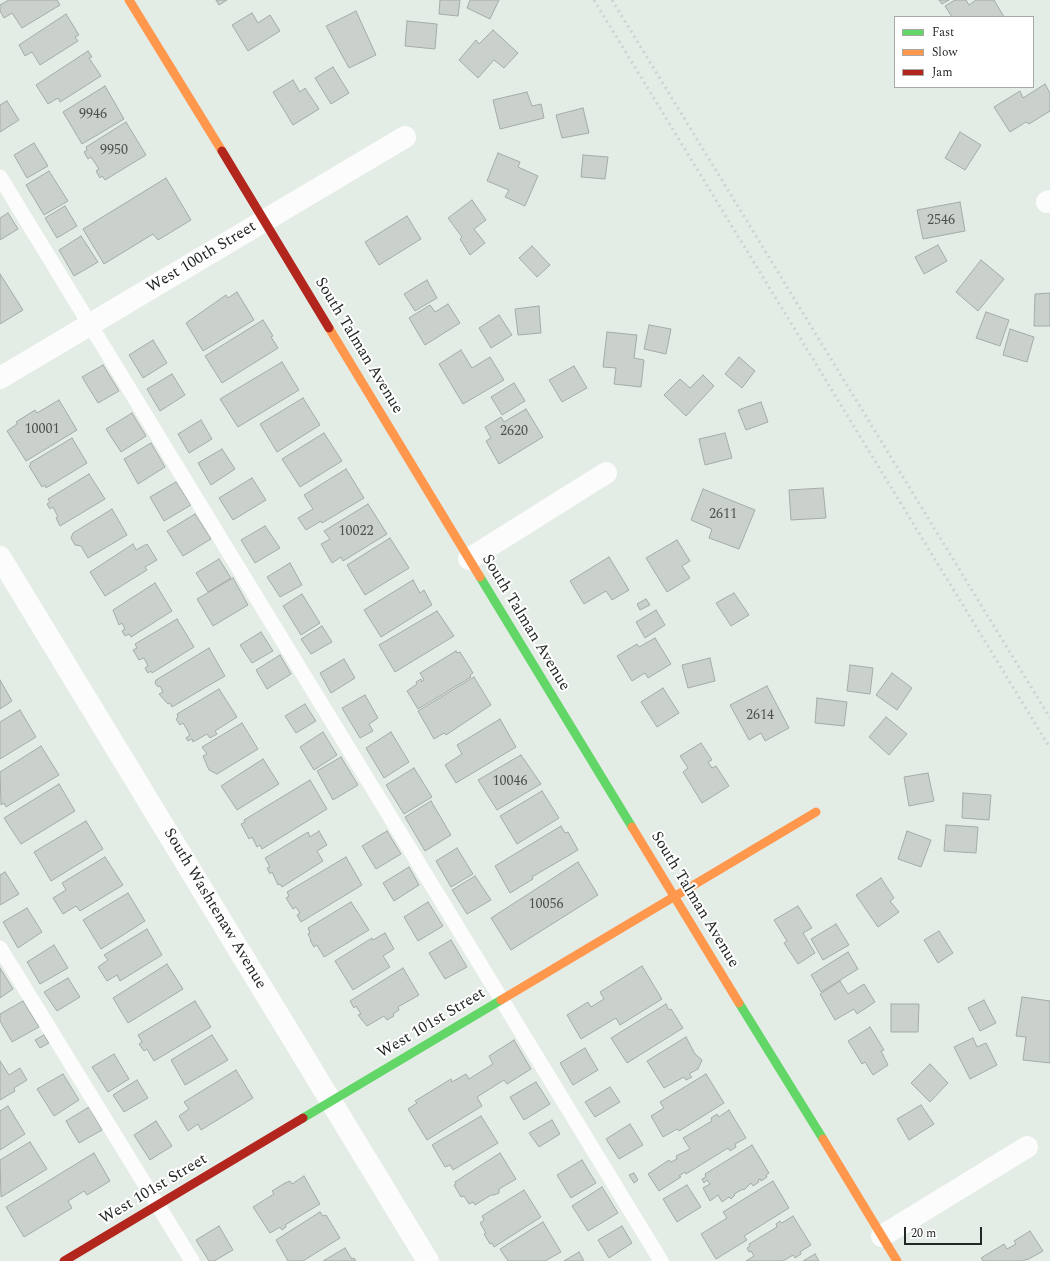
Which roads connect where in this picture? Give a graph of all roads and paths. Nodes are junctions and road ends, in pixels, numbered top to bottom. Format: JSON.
{"nodes":[{"id":1,"x":129,"y":0,"type":"edge"},
{"id":2,"x":405,"y":137,"type":"dead end"},
{"id":3,"x":0,"y":177,"type":"edge"},
{"id":4,"x":265,"y":221,"type":"junction"},
{"id":5,"x":90,"y":325,"type":"junction"},
{"id":6,"x":0,"y":378,"type":"edge"},
{"id":7,"x":606,"y":473,"type":"dead end"},
{"id":8,"x":0,"y":558,"type":"edge"},
{"id":9,"x":469,"y":559,"type":"junction"},
{"id":10,"x":816,"y":812,"type":"dead end"},
{"id":11,"x":674,"y":896,"type":"junction"},
{"id":12,"x":0,"y":948,"type":"edge"},
{"id":13,"x":501,"y":1000,"type":"junction"},
{"id":14,"x":331,"y":1102,"type":"junction"},
{"id":15,"x":1027,"y":1147,"type":"dead end"},
{"id":16,"x":157,"y":1205,"type":"junction"},
{"id":17,"x":882,"y":1236,"type":"junction"},
{"id":18,"x":64,"y":1261,"type":"edge"},
{"id":19,"x":192,"y":1261,"type":"edge"},
{"id":20,"x":428,"y":1261,"type":"edge"},
{"id":21,"x":661,"y":1261,"type":"edge"},
{"id":22,"x":897,"y":1261,"type":"edge"}],
"edges":[{"from":1,"to":4,"type":"street","name":"South Talman Avenue"},
{"from":2,"to":4,"type":"street","name":"West 100th Street"},
{"from":3,"to":5,"type":"lane"},
{"from":4,"to":5,"type":"street","name":"West 100th Street"},
{"from":4,"to":9,"type":"street","name":"South Talman Avenue"},
{"from":5,"to":6,"type":"street","name":"West 100th Street"},
{"from":5,"to":13,"type":"lane"},
{"from":7,"to":9,"type":"street"},
{"from":8,"to":14,"type":"street","name":"South Washtenaw Avenue"},
{"from":9,"to":11,"type":"street","name":"South Talman Avenue"},
{"from":10,"to":11,"type":"street","name":"West 101st Street"},
{"from":11,"to":13,"type":"street","name":"West 101st Street"},
{"from":11,"to":17,"type":"street","name":"South Talman Avenue"},
{"from":12,"to":16,"type":"lane"},
{"from":13,"to":14,"type":"street","name":"West 101st Street"},
{"from":13,"to":21,"type":"lane"},
{"from":14,"to":16,"type":"street","name":"West 101st Street"},
{"from":14,"to":20,"type":"street","name":"South Washtenaw Avenue"},
{"from":15,"to":17,"type":"street"},
{"from":16,"to":18,"type":"street","name":"West 101st Street"},
{"from":16,"to":19,"type":"lane"},
{"from":17,"to":22,"type":"street","name":"South Talman Avenue"}]}
